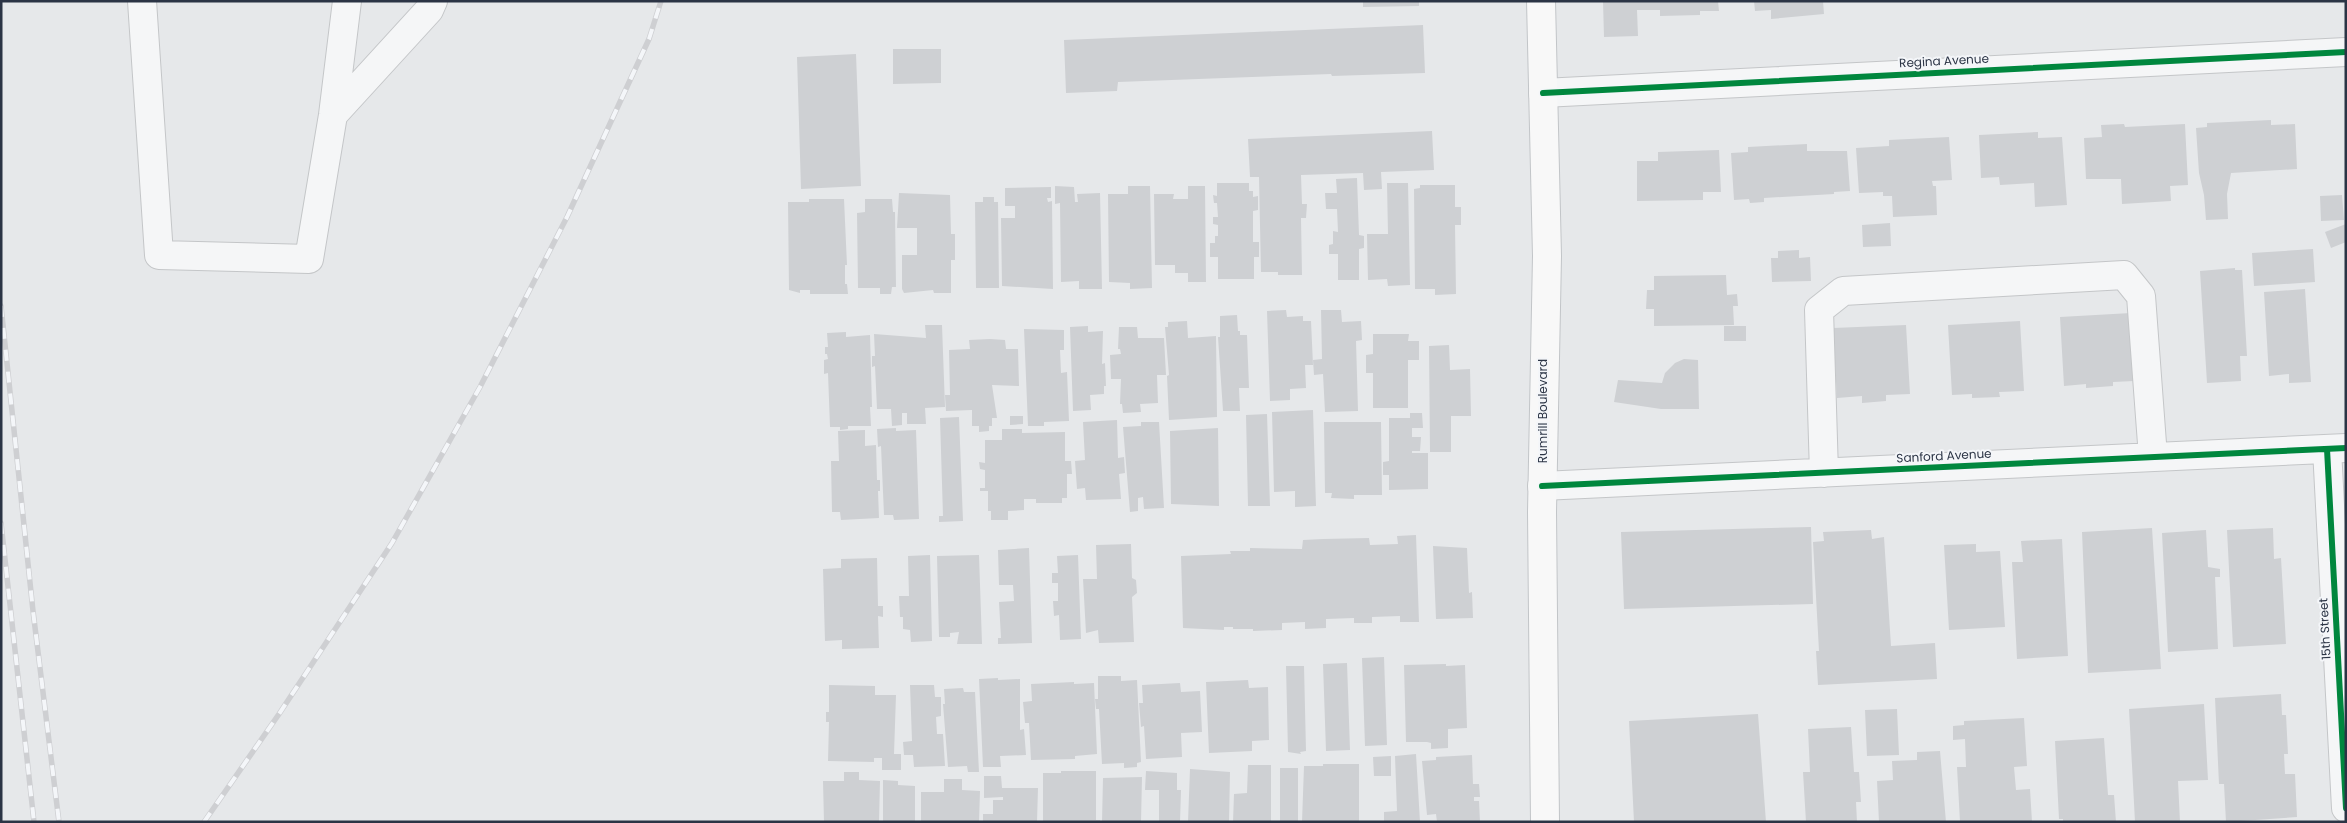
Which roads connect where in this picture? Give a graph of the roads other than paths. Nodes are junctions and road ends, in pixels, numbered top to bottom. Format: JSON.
{"nodes":[{"id":1,"x":142,"y":1,"type":"edge"},
{"id":2,"x":347,"y":1,"type":"edge"},
{"id":3,"x":433,"y":1,"type":"edge"},
{"id":4,"x":1541,"y":1,"type":"edge"},
{"id":5,"x":2346,"y":52,"type":"edge"},
{"id":6,"x":1543,"y":94,"type":"junction"},
{"id":7,"x":333,"y":115,"type":"junction"},
{"id":8,"x":2337,"y":449,"type":"edge"},
{"id":9,"x":2152,"y":457,"type":"junction"},
{"id":10,"x":1824,"y":473,"type":"junction"},
{"id":11,"x":1542,"y":486,"type":"junction"},
{"id":12,"x":2346,"y":808,"type":"edge"},
{"id":13,"x":1545,"y":822,"type":"edge"}],
"edges":[{"from":1,"to":7,"type":"street"},
{"from":2,"to":7,"type":"street"},
{"from":3,"to":7,"type":"street"},
{"from":4,"to":6,"type":"main road","name":"Rumrill Boulevard"},
{"from":5,"to":6,"type":"street","name":"Regina Avenue"},
{"from":6,"to":11,"type":"main road","name":"Rumrill Boulevard"},
{"from":8,"to":9,"type":"street","name":"Sanford Avenue"},
{"from":8,"to":12,"type":"street","name":"15th Street"},
{"from":9,"to":10,"type":"street","name":"Sanford Avenue"},
{"from":9,"to":10,"type":"street"},
{"from":10,"to":11,"type":"street","name":"Sanford Avenue"},
{"from":11,"to":13,"type":"main road","name":"Rumrill Boulevard"}]}
